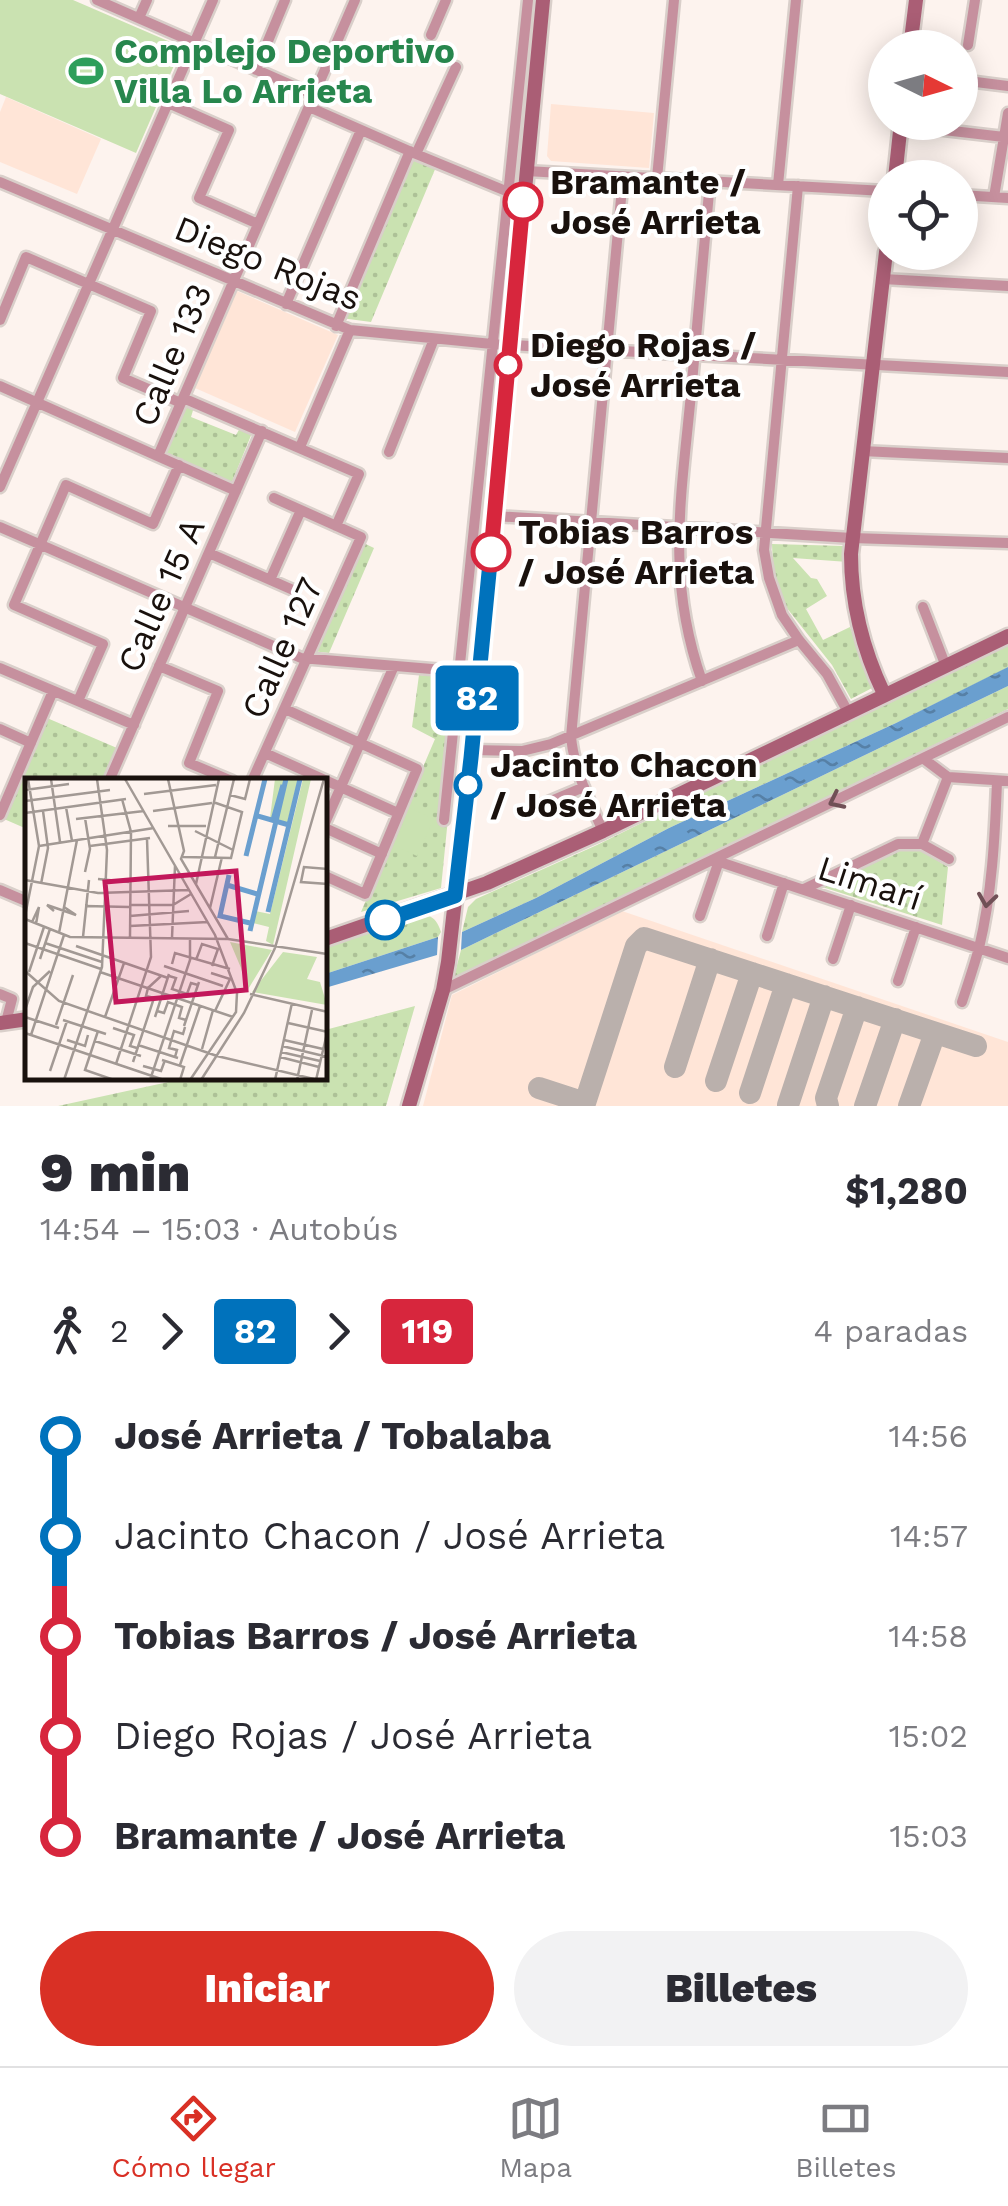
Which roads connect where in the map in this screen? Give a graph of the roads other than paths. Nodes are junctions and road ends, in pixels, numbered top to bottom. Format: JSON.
{"nodes":[{"id":1,"x":97,"y":0,"type":"edge"},
{"id":2,"x":147,"y":0,"type":"edge"},
{"id":3,"x":213,"y":0,"type":"edge"},
{"id":4,"x":285,"y":0,"type":"edge"},
{"id":5,"x":355,"y":0,"type":"edge"},
{"id":6,"x":446,"y":0,"type":"edge"},
{"id":7,"x":528,"y":0,"type":"edge"},
{"id":8,"x":542,"y":0,"type":"edge"},
{"id":9,"x":674,"y":0,"type":"edge"},
{"id":10,"x":796,"y":0,"type":"edge"},
{"id":11,"x":916,"y":0,"type":"edge"},
{"id":12,"x":975,"y":0,"type":"edge"},
{"id":13,"x":139,"y":18,"type":"junction"},
{"id":14,"x":912,"y":30,"type":"edge"},
{"id":15,"x":970,"y":30,"type":"edge"},
{"id":16,"x":431,"y":35,"type":"dead end"},
{"id":17,"x":194,"y":42,"type":"junction"},
{"id":18,"x":456,"y":67,"type":"dead end"},
{"id":19,"x":256,"y":70,"type":"junction"},
{"id":20,"x":978,"y":82,"type":"edge"},
{"id":21,"x":1008,"y":86,"type":"edge"},
{"id":22,"x":312,"y":101,"type":"junction"},
{"id":23,"x":168,"y":103,"type":"junction"},
{"id":24,"x":1008,"y":112,"type":"edge"},
{"id":25,"x":361,"y":130,"type":"junction"},
{"id":26,"x":978,"y":134,"type":"edge"},
{"id":27,"x":1004,"y":137,"type":"junction"},
{"id":28,"x":413,"y":153,"type":"junction"},
{"id":29,"x":526,"y":171,"type":"junction"},
{"id":30,"x":623,"y":176,"type":"junction"},
{"id":31,"x":658,"y":178,"type":"junction"},
{"id":32,"x":0,"y":182,"type":"edge"},
{"id":33,"x":710,"y":182,"type":"junction"},
{"id":34,"x":778,"y":185,"type":"junction"},
{"id":35,"x":798,"y":186,"type":"junction"},
{"id":36,"x":503,"y":189,"type":"junction"},
{"id":37,"x":868,"y":190,"type":"edge"},
{"id":38,"x":978,"y":197,"type":"edge"},
{"id":39,"x":994,"y":197,"type":"junction"},
{"id":40,"x":1008,"y":198,"type":"edge"},
{"id":41,"x":258,"y":224,"type":"junction"},
{"id":42,"x":112,"y":230,"type":"junction"},
{"id":43,"x":884,"y":270,"type":"edge"},
{"id":44,"x":883,"y":280,"type":"junction"},
{"id":45,"x":234,"y":281,"type":"junction"},
{"id":46,"x":89,"y":284,"type":"junction"},
{"id":47,"x":1008,"y":286,"type":"edge"},
{"id":48,"x":286,"y":304,"type":"junction"},
{"id":49,"x":0,"y":320,"type":"edge"},
{"id":50,"x":336,"y":326,"type":"junction"},
{"id":51,"x":350,"y":330,"type":"junction"},
{"id":52,"x":434,"y":339,"type":"junction"},
{"id":53,"x":492,"y":344,"type":"junction"},
{"id":54,"x":510,"y":345,"type":"junction"},
{"id":55,"x":608,"y":350,"type":"junction"},
{"id":56,"x":694,"y":356,"type":"junction"},
{"id":57,"x":781,"y":360,"type":"junction"},
{"id":58,"x":873,"y":366,"type":"junction"},
{"id":59,"x":1008,"y":372,"type":"edge"},
{"id":60,"x":0,"y":386,"type":"edge"},
{"id":61,"x":182,"y":401,"type":"junction"},
{"id":62,"x":37,"y":402,"type":"junction"},
{"id":63,"x":262,"y":431,"type":"junction"},
{"id":64,"x":300,"y":447,"type":"junction"},
{"id":65,"x":862,"y":451,"type":"junction"},
{"id":66,"x":389,"y":452,"type":"dead end"},
{"id":67,"x":158,"y":456,"type":"junction"},
{"id":68,"x":1008,"y":458,"type":"edge"},
{"id":69,"x":179,"y":465,"type":"junction"},
{"id":70,"x":0,"y":486,"type":"edge"},
{"id":71,"x":236,"y":490,"type":"junction"},
{"id":72,"x":274,"y":498,"type":"dead end"},
{"id":73,"x":301,"y":510,"type":"junction"},
{"id":74,"x":494,"y":516,"type":"junction"},
{"id":75,"x":592,"y":523,"type":"junction"},
{"id":76,"x":336,"y":526,"type":"junction"},
{"id":77,"x":0,"y":527,"type":"edge"},
{"id":78,"x":678,"y":528,"type":"junction"},
{"id":79,"x":764,"y":534,"type":"junction"},
{"id":80,"x":852,"y":538,"type":"junction"},
{"id":81,"x":1008,"y":543,"type":"edge"},
{"id":82,"x":40,"y":545,"type":"junction"},
{"id":83,"x":209,"y":553,"type":"junction"},
{"id":84,"x":270,"y":580,"type":"junction"},
{"id":85,"x":293,"y":590,"type":"dead end"},
{"id":86,"x":923,"y":607,"type":"dead end"},
{"id":87,"x":185,"y":608,"type":"junction"},
{"id":88,"x":1008,"y":636,"type":"edge"},
{"id":89,"x":799,"y":640,"type":"junction"},
{"id":90,"x":307,"y":660,"type":"junction"},
{"id":91,"x":946,"y":664,"type":"junction"},
{"id":92,"x":160,"y":666,"type":"junction"},
{"id":93,"x":394,"y":666,"type":"junction"},
{"id":94,"x":0,"y":668,"type":"edge"},
{"id":95,"x":458,"y":671,"type":"junction"},
{"id":96,"x":479,"y":673,"type":"junction"},
{"id":97,"x":702,"y":681,"type":"junction"},
{"id":98,"x":54,"y":690,"type":"junction"},
{"id":99,"x":884,"y":694,"type":"junction"},
{"id":100,"x":78,"y":701,"type":"junction"},
{"id":101,"x":285,"y":709,"type":"junction"},
{"id":102,"x":848,"y":712,"type":"junction"},
{"id":103,"x":1008,"y":717,"type":"edge"},
{"id":104,"x":134,"y":725,"type":"junction"},
{"id":105,"x":0,"y":729,"type":"edge"},
{"id":106,"x":571,"y":737,"type":"junction"},
{"id":107,"x":31,"y":742,"type":"junction"},
{"id":108,"x":360,"y":743,"type":"junction"},
{"id":109,"x":472,"y":750,"type":"junction"},
{"id":110,"x":265,"y":752,"type":"junction"},
{"id":111,"x":924,"y":758,"type":"junction"},
{"id":112,"x":948,"y":777,"type":"junction"},
{"id":113,"x":111,"y":778,"type":"edge"},
{"id":114,"x":225,"y":778,"type":"edge"},
{"id":115,"x":253,"y":778,"type":"edge"},
{"id":116,"x":321,"y":778,"type":"edge"},
{"id":117,"x":328,"y":781,"type":"edge"},
{"id":118,"x":1002,"y":781,"type":"edge"},
{"id":119,"x":584,"y":786,"type":"junction"},
{"id":120,"x":341,"y":787,"type":"junction"},
{"id":121,"x":527,"y":812,"type":"dead end"},
{"id":122,"x":398,"y":813,"type":"junction"},
{"id":123,"x":0,"y":815,"type":"edge"},
{"id":124,"x":328,"y":818,"type":"edge"},
{"id":125,"x":444,"y":820,"type":"dead end"},
{"id":126,"x":328,"y":827,"type":"edge"},
{"id":127,"x":603,"y":830,"type":"junction"},
{"id":128,"x":922,"y":844,"type":"junction"},
{"id":129,"x":382,"y":854,"type":"junction"},
{"id":130,"x":949,"y":859,"type":"dead end"},
{"id":131,"x":716,"y":860,"type":"junction"},
{"id":132,"x":328,"y":877,"type":"edge"},
{"id":133,"x":784,"y":883,"type":"junction"},
{"id":134,"x":0,"y":890,"type":"edge"},
{"id":135,"x":803,"y":890,"type":"junction"},
{"id":136,"x":455,"y":896,"type":"junction"},
{"id":137,"x":25,"y":901,"type":"edge"},
{"id":138,"x":850,"y":905,"type":"junction"},
{"id":139,"x":700,"y":916,"type":"dead end"},
{"id":140,"x":916,"y":927,"type":"junction"},
{"id":141,"x":767,"y":936,"type":"dead end"},
{"id":142,"x":328,"y":939,"type":"edge"},
{"id":143,"x":979,"y":948,"type":"junction"},
{"id":144,"x":1008,"y":958,"type":"edge"},
{"id":145,"x":833,"y":959,"type":"dead end"},
{"id":146,"x":898,"y":981,"type":"dead end"},
{"id":147,"x":443,"y":990,"type":"junction"},
{"id":148,"x":0,"y":994,"type":"edge"},
{"id":149,"x":962,"y":1002,"type":"dead end"},
{"id":150,"x":3,"y":1022,"type":"edge"},
{"id":151,"x":410,"y":1106,"type":"edge"}],
"edges":[{"from":1,"to":13,"type":"street"},
{"from":2,"to":13,"type":"street"},
{"from":3,"to":17,"type":"street"},
{"from":4,"to":19,"type":"street"},
{"from":5,"to":22,"type":"street","name":"Calle 133"},
{"from":6,"to":16,"type":"street"},
{"from":7,"to":36,"type":"street"},
{"from":8,"to":29,"type":"main road"},
{"from":9,"to":31,"type":"street"},
{"from":10,"to":34,"type":"street"},
{"from":11,"to":14,"type":"main road"},
{"from":12,"to":15,"type":"street"},
{"from":13,"to":17,"type":"street"},
{"from":17,"to":19,"type":"street"},
{"from":17,"to":23,"type":"street"},
{"from":18,"to":28,"type":"street"},
{"from":19,"to":22,"type":"street"},
{"from":20,"to":21,"type":"street"},
{"from":22,"to":25,"type":"street"},
{"from":22,"to":41,"type":"street","name":"Calle 133"},
{"from":23,"to":41,"type":"street"},
{"from":23,"to":42,"type":"street"},
{"from":24,"to":27,"type":"street"},
{"from":25,"to":28,"type":"street"},
{"from":25,"to":48,"type":"street"},
{"from":26,"to":27,"type":"street"},
{"from":27,"to":39,"type":"street"},
{"from":28,"to":36,"type":"street"},
{"from":28,"to":50,"type":"street"},
{"from":29,"to":30,"type":"street"},
{"from":29,"to":54,"type":"main road"},
{"from":30,"to":31,"type":"street"},
{"from":30,"to":55,"type":"street"},
{"from":31,"to":33,"type":"street"},
{"from":32,"to":42,"type":"street","name":"Diego Rojas"},
{"from":33,"to":34,"type":"street"},
{"from":33,"to":56,"type":"street"},
{"from":34,"to":35,"type":"street"},
{"from":35,"to":37,"type":"street"},
{"from":35,"to":57,"type":"street"},
{"from":36,"to":53,"type":"street"},
{"from":38,"to":39,"type":"street"},
{"from":39,"to":40,"type":"street"},
{"from":41,"to":45,"type":"street","name":"Calle 133"},
{"from":42,"to":45,"type":"street","name":"Diego Rojas"},
{"from":42,"to":46,"type":"street"},
{"from":43,"to":44,"type":"main road"},
{"from":44,"to":47,"type":"street"},
{"from":44,"to":58,"type":"main road"},
{"from":45,"to":48,"type":"street","name":"Diego Rojas"},
{"from":45,"to":61,"type":"street","name":"Calle 133"},
{"from":46,"to":49,"type":"street"},
{"from":46,"to":61,"type":"street"},
{"from":46,"to":62,"type":"street"},
{"from":48,"to":50,"type":"street","name":"Diego Rojas"},
{"from":50,"to":51,"type":"street","name":"Diego Rojas"},
{"from":51,"to":52,"type":"street","name":"Diego Rojas"},
{"from":51,"to":64,"type":"street"},
{"from":52,"to":53,"type":"street","name":"Diego Rojas"},
{"from":52,"to":66,"type":"street"},
{"from":53,"to":54,"type":"street","name":"Diego Rojas"},
{"from":53,"to":95,"type":"street"},
{"from":54,"to":55,"type":"street","name":"Diego Rojas"},
{"from":54,"to":74,"type":"main road"},
{"from":55,"to":56,"type":"street","name":"Diego Rojas"},
{"from":55,"to":75,"type":"street"},
{"from":56,"to":57,"type":"street","name":"Diego Rojas"},
{"from":56,"to":78,"type":"street"},
{"from":57,"to":58,"type":"street","name":"Diego Rojas"},
{"from":57,"to":79,"type":"street"},
{"from":58,"to":59,"type":"street","name":"Diego Rojas"},
{"from":58,"to":65,"type":"main road"},
{"from":60,"to":62,"type":"street"},
{"from":61,"to":63,"type":"street"},
{"from":61,"to":67,"type":"street","name":"Calle 133"},
{"from":62,"to":67,"type":"street"},
{"from":62,"to":70,"type":"street"},
{"from":63,"to":64,"type":"street"},
{"from":63,"to":71,"type":"street","name":"Calle 15 A"},
{"from":64,"to":76,"type":"street"},
{"from":65,"to":68,"type":"street"},
{"from":65,"to":80,"type":"main road"},
{"from":67,"to":69,"type":"street"},
{"from":69,"to":71,"type":"street"},
{"from":69,"to":82,"type":"street"},
{"from":71,"to":83,"type":"street","name":"Calle 15 A"},
{"from":72,"to":73,"type":"street"},
{"from":73,"to":76,"type":"street"},
{"from":73,"to":84,"type":"street"},
{"from":74,"to":75,"type":"street"},
{"from":74,"to":96,"type":"main road"},
{"from":75,"to":78,"type":"street"},
{"from":75,"to":106,"type":"street"},
{"from":76,"to":90,"type":"street","name":"Calle 127"},
{"from":77,"to":82,"type":"street"},
{"from":78,"to":79,"type":"street"},
{"from":78,"to":97,"type":"street"},
{"from":79,"to":80,"type":"street"},
{"from":79,"to":89,"type":"street"},
{"from":80,"to":81,"type":"street"},
{"from":80,"to":99,"type":"main road"},
{"from":82,"to":87,"type":"street"},
{"from":82,"to":100,"type":"street"},
{"from":83,"to":84,"type":"street"},
{"from":83,"to":87,"type":"street","name":"Calle 15 A"},
{"from":84,"to":85,"type":"street"},
{"from":86,"to":91,"type":"street"},
{"from":87,"to":90,"type":"street"},
{"from":87,"to":92,"type":"street","name":"Calle 15 A"},
{"from":88,"to":91,"type":"main road"},
{"from":89,"to":97,"type":"street"},
{"from":89,"to":102,"type":"street"},
{"from":90,"to":93,"type":"street"},
{"from":90,"to":101,"type":"street","name":"Calle 127"},
{"from":91,"to":99,"type":"main road"},
{"from":92,"to":104,"type":"street","name":"Calle 15 A"},
{"from":92,"to":114,"type":"street"},
{"from":93,"to":95,"type":"street"},
{"from":93,"to":108,"type":"street"},
{"from":94,"to":98,"type":"street"},
{"from":95,"to":96,"type":"street"},
{"from":95,"to":125,"type":"street"},
{"from":96,"to":109,"type":"main road"},
{"from":97,"to":106,"type":"street"},
{"from":98,"to":100,"type":"street"},
{"from":98,"to":107,"type":"street"},
{"from":99,"to":102,"type":"main road"},
{"from":100,"to":104,"type":"street"},
{"from":101,"to":108,"type":"street"},
{"from":101,"to":110,"type":"street","name":"Calle 127"},
{"from":102,"to":127,"type":"main road"},
{"from":103,"to":111,"type":"street"},
{"from":104,"to":113,"type":"street","name":"Calle 15 A"},
{"from":105,"to":107,"type":"street"},
{"from":106,"to":109,"type":"street"},
{"from":106,"to":119,"type":"street"},
{"from":107,"to":123,"type":"street"},
{"from":108,"to":120,"type":"street"},
{"from":108,"to":122,"type":"street"},
{"from":109,"to":136,"type":"main road"},
{"from":110,"to":115,"type":"street","name":"Calle 127"},
{"from":110,"to":116,"type":"street"},
{"from":111,"to":112,"type":"street"},
{"from":111,"to":131,"type":"street","one_way":true},
{"from":112,"to":118,"type":"street"},
{"from":112,"to":128,"type":"street"},
{"from":117,"to":120,"type":"street"},
{"from":118,"to":143,"type":"street","one_way":true},
{"from":119,"to":121,"type":"street"},
{"from":119,"to":127,"type":"street"},
{"from":120,"to":122,"type":"street"},
{"from":120,"to":124,"type":"street"},
{"from":122,"to":129,"type":"street"},
{"from":126,"to":129,"type":"street"},
{"from":127,"to":136,"type":"main road"},
{"from":128,"to":130,"type":"street"},
{"from":128,"to":135,"type":"street"},
{"from":129,"to":132,"type":"street"},
{"from":131,"to":133,"type":"street","name":"Limarí"},
{"from":131,"to":139,"type":"street"},
{"from":131,"to":147,"type":"street"},
{"from":133,"to":135,"type":"street","name":"Limarí"},
{"from":133,"to":141,"type":"street"},
{"from":134,"to":137,"type":"street"},
{"from":135,"to":138,"type":"street","name":"Limarí"},
{"from":136,"to":142,"type":"main road"},
{"from":136,"to":147,"type":"main road"},
{"from":138,"to":140,"type":"street","name":"Limarí"},
{"from":138,"to":145,"type":"street"},
{"from":140,"to":143,"type":"street","name":"Limarí"},
{"from":140,"to":146,"type":"street"},
{"from":143,"to":144,"type":"street","name":"Limarí"},
{"from":143,"to":149,"type":"street"},
{"from":147,"to":151,"type":"main road"},
{"from":148,"to":150,"type":"street"}]}
